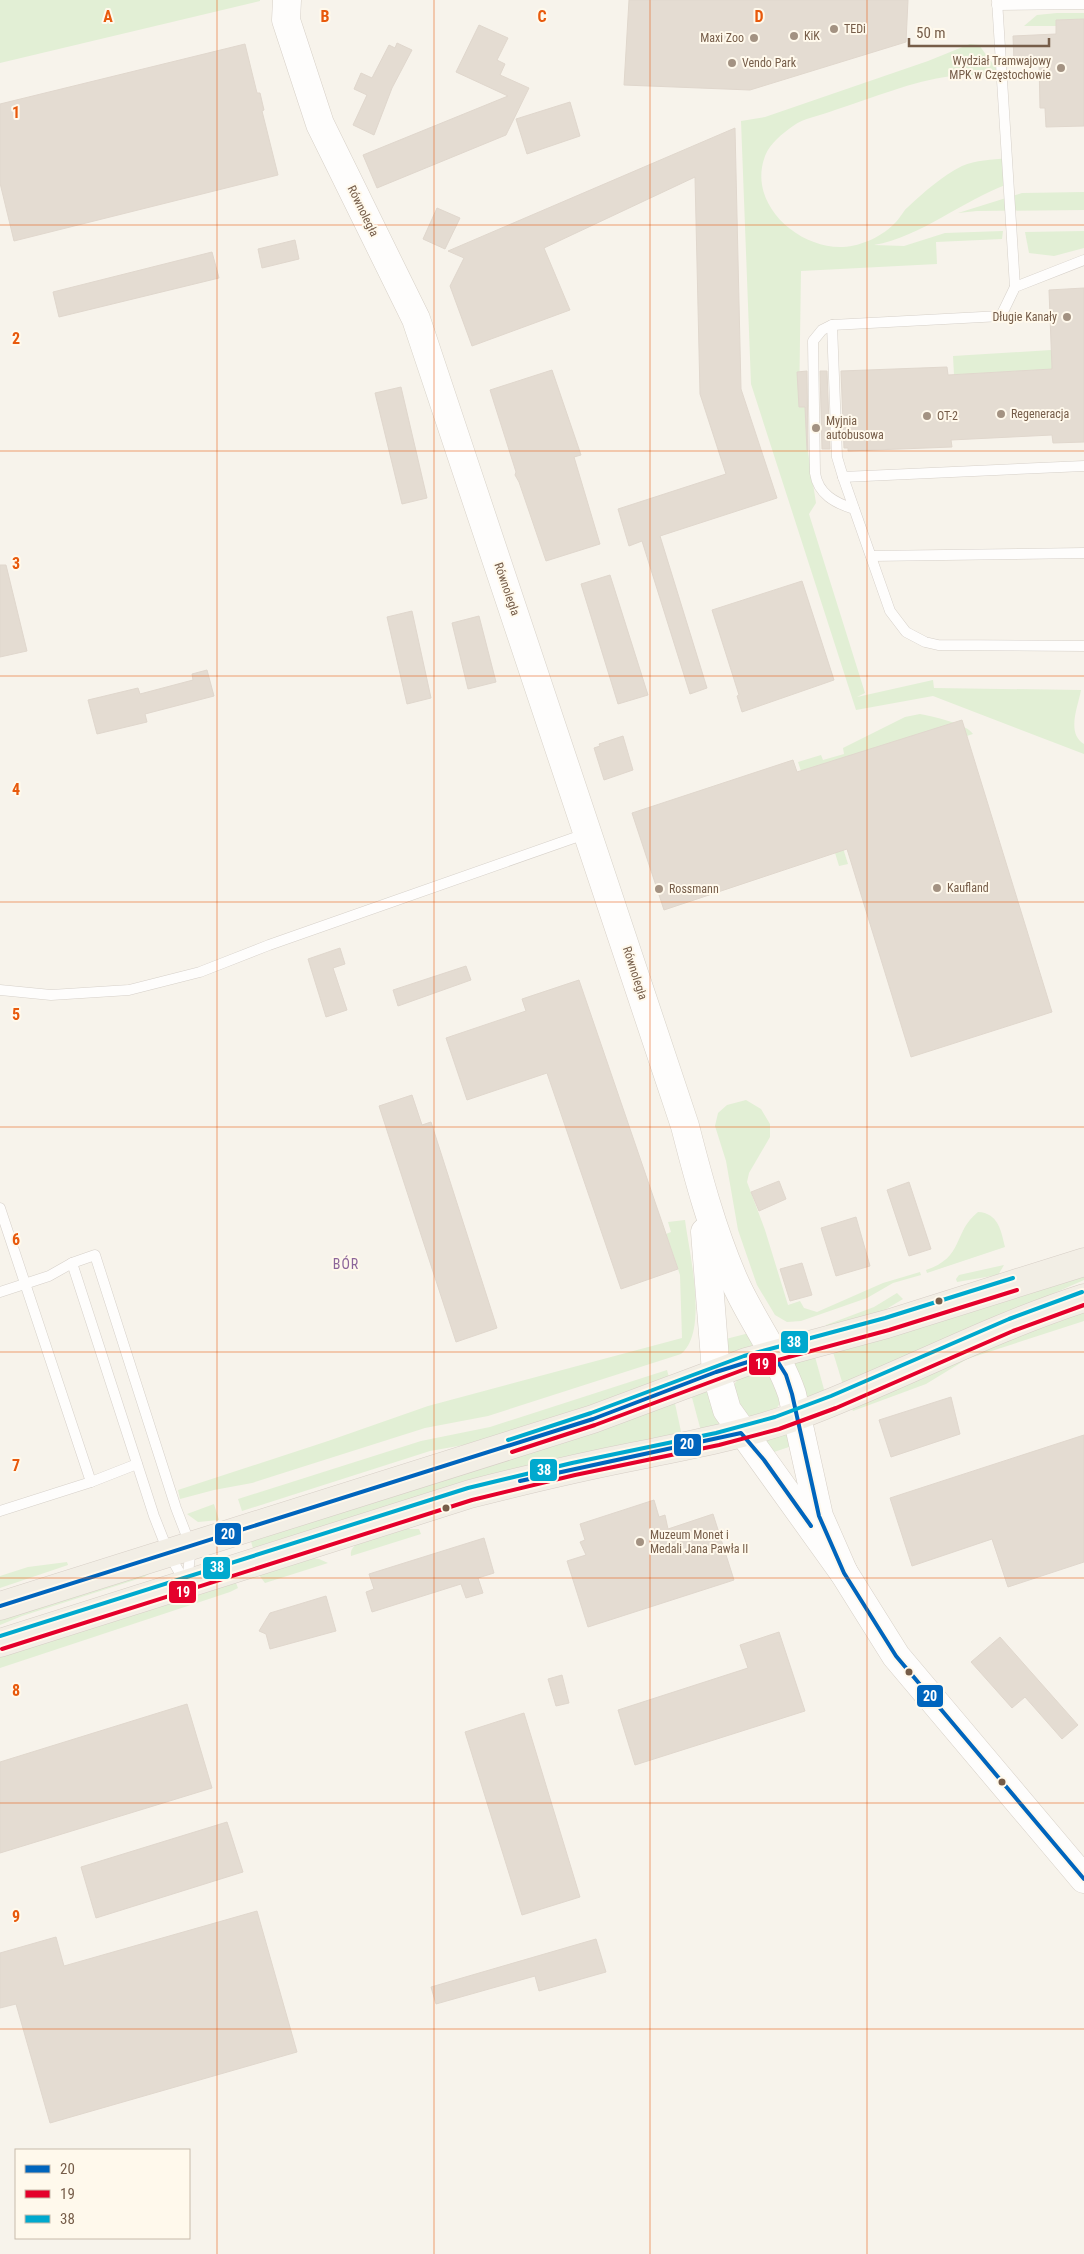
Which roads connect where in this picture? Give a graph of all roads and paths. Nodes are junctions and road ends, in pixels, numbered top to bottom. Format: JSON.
{"nodes":[{"id":1,"x":287,"y":0,"type":"edge"},
{"id":2,"x":997,"y":2,"type":"edge"},
{"id":3,"x":1084,"y":4,"type":"edge"},
{"id":4,"x":1084,"y":260,"type":"edge"},
{"id":5,"x":1015,"y":288,"type":"junction"},
{"id":6,"x":832,"y":325,"type":"junction"},
{"id":7,"x":1084,"y":466,"type":"edge"},
{"id":8,"x":843,"y":477,"type":"junction"},
{"id":9,"x":854,"y":509,"type":"junction"},
{"id":10,"x":1084,"y":554,"type":"edge"},
{"id":11,"x":871,"y":556,"type":"junction"},
{"id":12,"x":1084,"y":646,"type":"edge"},
{"id":13,"x":589,"y":832,"type":"junction"},
{"id":14,"x":0,"y":990,"type":"edge"},
{"id":15,"x":702,"y":1190,"type":"junction"},
{"id":16,"x":0,"y":1208,"type":"edge"},
{"id":17,"x":1084,"y":1262,"type":"edge"},
{"id":18,"x":72,"y":1263,"type":"junction"},
{"id":19,"x":25,"y":1283,"type":"junction"},
{"id":20,"x":0,"y":1292,"type":"edge"},
{"id":21,"x":1084,"y":1298,"type":"edge"},
{"id":22,"x":773,"y":1354,"type":"junction"},
{"id":23,"x":716,"y":1372,"type":"junction"},
{"id":24,"x":797,"y":1416,"type":"junction"},
{"id":25,"x":742,"y":1433,"type":"junction"},
{"id":26,"x":137,"y":1464,"type":"junction"},
{"id":27,"x":91,"y":1482,"type":"junction"},
{"id":28,"x":0,"y":1511,"type":"edge"},
{"id":29,"x":180,"y":1551,"type":"junction"},
{"id":30,"x":844,"y":1573,"type":"junction"},
{"id":31,"x":186,"y":1584,"type":"junction"},
{"id":32,"x":0,"y":1606,"type":"edge"},
{"id":33,"x":0,"y":1643,"type":"edge"},
{"id":34,"x":1084,"y":1879,"type":"edge"}],
"edges":[{"from":1,"to":13,"type":"street","name":"Równoległa"},
{"from":2,"to":3,"type":"lane"},
{"from":2,"to":5,"type":"lane"},
{"from":4,"to":5,"type":"lane"},
{"from":5,"to":6,"type":"lane"},
{"from":6,"to":8,"type":"lane"},
{"from":6,"to":9,"type":"lane"},
{"from":7,"to":8,"type":"lane"},
{"from":8,"to":9,"type":"lane"},
{"from":9,"to":11,"type":"lane"},
{"from":10,"to":11,"type":"lane"},
{"from":11,"to":12,"type":"lane"},
{"from":13,"to":14,"type":"lane"},
{"from":13,"to":15,"type":"street","name":"Równoległa"},
{"from":15,"to":22,"type":"street","name":"Równoległa"},
{"from":15,"to":23,"type":"street","name":"Równoległa"},
{"from":16,"to":19,"type":"lane"},
{"from":17,"to":22,"type":"main road"},
{"from":18,"to":19,"type":"lane"},
{"from":18,"to":26,"type":"lane"},
{"from":18,"to":29,"type":"lane"},
{"from":19,"to":20,"type":"lane"},
{"from":19,"to":27,"type":"lane"},
{"from":21,"to":24,"type":"main road"},
{"from":22,"to":23,"type":"main road"},
{"from":22,"to":24,"type":"street","name":"Równoległa"},
{"from":23,"to":25,"type":"street","name":"Równoległa"},
{"from":23,"to":29,"type":"main road"},
{"from":24,"to":25,"type":"main road"},
{"from":24,"to":30,"type":"street","name":"Równoległa"},
{"from":25,"to":30,"type":"street","name":"Równoległa"},
{"from":25,"to":31,"type":"main road"},
{"from":26,"to":27,"type":"lane"},
{"from":26,"to":29,"type":"lane"},
{"from":27,"to":28,"type":"lane"},
{"from":29,"to":31,"type":"lane"},
{"from":29,"to":31,"type":"lane"},
{"from":29,"to":32,"type":"main road"},
{"from":30,"to":34,"type":"street"},
{"from":31,"to":33,"type":"main road"}]}
